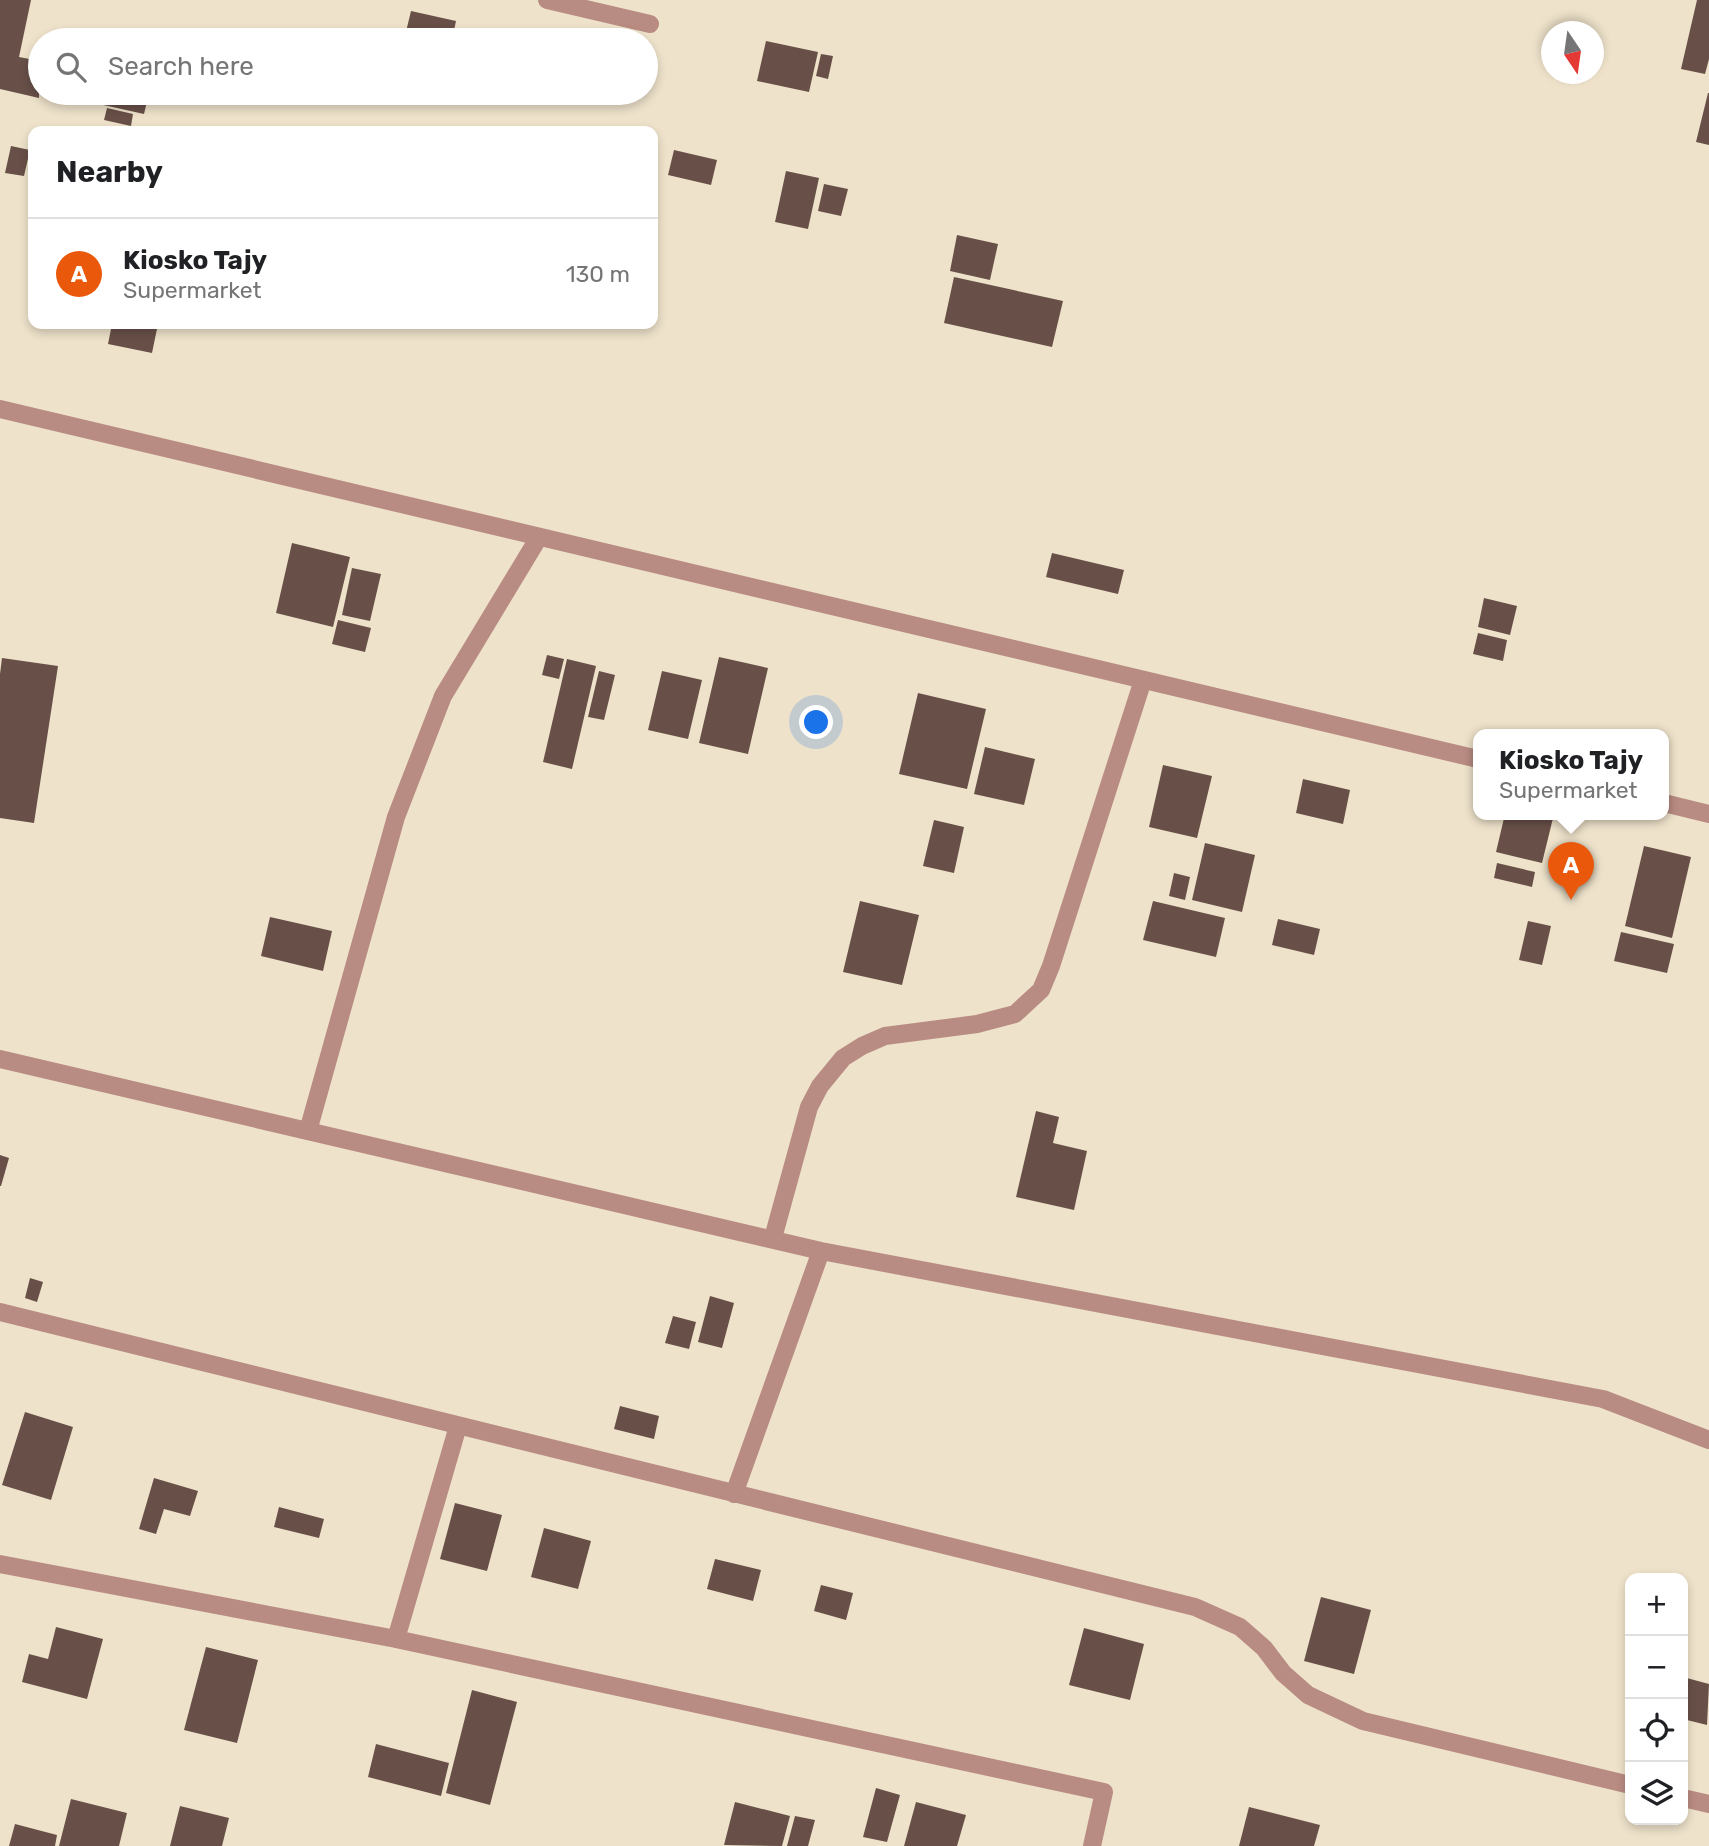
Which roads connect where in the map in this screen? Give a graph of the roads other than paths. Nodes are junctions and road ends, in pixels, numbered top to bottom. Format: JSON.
{"nodes":[{"id":1,"x":547,"y":0,"type":"edge"},
{"id":2,"x":650,"y":24,"type":"dead end"},
{"id":3,"x":0,"y":409,"type":"edge"},
{"id":4,"x":539,"y":537,"type":"junction"},
{"id":5,"x":1143,"y":680,"type":"junction"},
{"id":6,"x":1473,"y":758,"type":"edge"},
{"id":7,"x":1669,"y":804,"type":"edge"},
{"id":8,"x":1709,"y":814,"type":"edge"},
{"id":9,"x":0,"y":1059,"type":"edge"},
{"id":10,"x":308,"y":1131,"type":"junction"},
{"id":11,"x":773,"y":1238,"type":"junction"},
{"id":12,"x":821,"y":1251,"type":"junction"},
{"id":13,"x":0,"y":1312,"type":"edge"},
{"id":14,"x":457,"y":1426,"type":"junction"},
{"id":15,"x":1709,"y":1440,"type":"edge"},
{"id":16,"x":734,"y":1494,"type":"junction"},
{"id":17,"x":0,"y":1564,"type":"edge"},
{"id":18,"x":396,"y":1639,"type":"junction"},
{"id":19,"x":1625,"y":1784,"type":"edge"},
{"id":20,"x":1688,"y":1799,"type":"edge"},
{"id":21,"x":1709,"y":1804,"type":"edge"},
{"id":22,"x":1092,"y":1846,"type":"edge"}],
"edges":[{"from":1,"to":2,"type":"street"},
{"from":3,"to":4,"type":"street"},
{"from":4,"to":5,"type":"street"},
{"from":4,"to":10,"type":"street"},
{"from":5,"to":6,"type":"street"},
{"from":5,"to":11,"type":"street"},
{"from":7,"to":8,"type":"street"},
{"from":9,"to":10,"type":"street"},
{"from":10,"to":11,"type":"street"},
{"from":11,"to":12,"type":"street"},
{"from":12,"to":15,"type":"street"},
{"from":12,"to":16,"type":"street"},
{"from":13,"to":14,"type":"street"},
{"from":14,"to":16,"type":"street"},
{"from":14,"to":18,"type":"street"},
{"from":16,"to":19,"type":"street"},
{"from":17,"to":18,"type":"street"},
{"from":18,"to":22,"type":"street"},
{"from":20,"to":21,"type":"street"}]}
